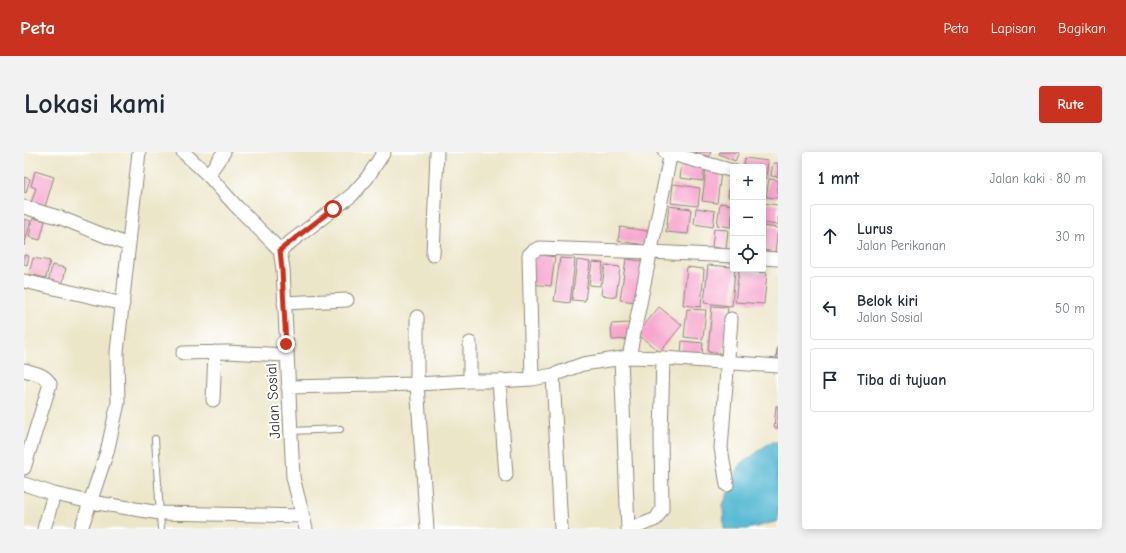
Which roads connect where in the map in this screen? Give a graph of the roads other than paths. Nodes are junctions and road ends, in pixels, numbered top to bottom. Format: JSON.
{"nodes":[{"id":1,"x":139,"y":152,"type":"edge"},
{"id":2,"x":182,"y":152,"type":"edge"},
{"id":3,"x":224,"y":152,"type":"edge"},
{"id":4,"x":384,"y":152,"type":"edge"},
{"id":5,"x":437,"y":152,"type":"edge"},
{"id":6,"x":669,"y":152,"type":"edge"},
{"id":7,"x":730,"y":170,"type":"edge"},
{"id":8,"x":208,"y":175,"type":"junction"},
{"id":9,"x":24,"y":206,"type":"edge"},
{"id":10,"x":128,"y":245,"type":"junction"},
{"id":11,"x":280,"y":250,"type":"junction"},
{"id":12,"x":651,"y":252,"type":"junction"},
{"id":13,"x":432,"y":254,"type":"dead end"},
{"id":14,"x":730,"y":256,"type":"edge"},
{"id":15,"x":766,"y":258,"type":"edge"},
{"id":16,"x":778,"y":259,"type":"edge"},
{"id":17,"x":24,"y":281,"type":"edge"},
{"id":18,"x":347,"y":300,"type":"dead end"},
{"id":19,"x":284,"y":303,"type":"junction"},
{"id":20,"x":123,"y":304,"type":"junction"},
{"id":21,"x":417,"y":317,"type":"dead end"},
{"id":22,"x":731,"y":319,"type":"dead end"},
{"id":23,"x":470,"y":343,"type":"dead end"},
{"id":24,"x":215,"y":352,"type":"junction"},
{"id":25,"x":183,"y":353,"type":"dead end"},
{"id":26,"x":286,"y":355,"type":"junction"},
{"id":27,"x":625,"y":358,"type":"junction"},
{"id":28,"x":663,"y":358,"type":"junction"},
{"id":29,"x":727,"y":362,"type":"junction"},
{"id":30,"x":778,"y":366,"type":"edge"},
{"id":31,"x":24,"y":370,"type":"edge"},
{"id":32,"x":553,"y":375,"type":"junction"},
{"id":33,"x":532,"y":378,"type":"junction"},
{"id":34,"x":470,"y":381,"type":"junction"},
{"id":35,"x":499,"y":381,"type":"junction"},
{"id":36,"x":417,"y":384,"type":"junction"},
{"id":37,"x":288,"y":387,"type":"junction"},
{"id":38,"x":213,"y":400,"type":"dead end"},
{"id":39,"x":340,"y":429,"type":"dead end"},
{"id":40,"x":290,"y":431,"type":"junction"},
{"id":41,"x":155,"y":439,"type":"dead end"},
{"id":42,"x":24,"y":468,"type":"edge"},
{"id":43,"x":506,"y":475,"type":"dead end"},
{"id":44,"x":24,"y":484,"type":"edge"},
{"id":45,"x":727,"y":485,"type":"dead end"},
{"id":46,"x":54,"y":494,"type":"junction"},
{"id":47,"x":91,"y":502,"type":"junction"},
{"id":48,"x":160,"y":513,"type":"junction"},
{"id":49,"x":303,"y":516,"type":"junction"},
{"id":50,"x":44,"y":529,"type":"edge"},
{"id":51,"x":81,"y":529,"type":"edge"},
{"id":52,"x":161,"y":529,"type":"edge"},
{"id":53,"x":306,"y":529,"type":"edge"},
{"id":54,"x":427,"y":529,"type":"edge"},
{"id":55,"x":561,"y":529,"type":"edge"},
{"id":56,"x":630,"y":529,"type":"edge"}],
"edges":[{"from":1,"to":10,"type":"street"},
{"from":2,"to":8,"type":"street"},
{"from":3,"to":8,"type":"street"},
{"from":4,"to":11,"type":"street"},
{"from":5,"to":13,"type":"street"},
{"from":6,"to":7,"type":"street"},
{"from":6,"to":12,"type":"street"},
{"from":8,"to":11,"type":"street"},
{"from":9,"to":10,"type":"street"},
{"from":10,"to":20,"type":"street"},
{"from":11,"to":19,"type":"street","name":"Jalan Sosial"},
{"from":12,"to":14,"type":"street"},
{"from":12,"to":27,"type":"street"},
{"from":12,"to":33,"type":"street"},
{"from":15,"to":16,"type":"street"},
{"from":17,"to":20,"type":"street"},
{"from":18,"to":19,"type":"street"},
{"from":19,"to":26,"type":"street","name":"Jalan Sosial"},
{"from":20,"to":47,"type":"street"},
{"from":21,"to":36,"type":"street"},
{"from":22,"to":29,"type":"street"},
{"from":23,"to":34,"type":"street"},
{"from":24,"to":25,"type":"street"},
{"from":24,"to":26,"type":"street"},
{"from":24,"to":38,"type":"street"},
{"from":26,"to":37,"type":"street","name":"Jalan Sosial"},
{"from":27,"to":28,"type":"street"},
{"from":27,"to":32,"type":"street"},
{"from":27,"to":56,"type":"street"},
{"from":28,"to":29,"type":"street"},
{"from":28,"to":56,"type":"street"},
{"from":29,"to":30,"type":"street"},
{"from":29,"to":45,"type":"street"},
{"from":31,"to":42,"type":"street"},
{"from":32,"to":33,"type":"street"},
{"from":32,"to":55,"type":"street"},
{"from":33,"to":35,"type":"street"},
{"from":34,"to":35,"type":"street"},
{"from":34,"to":36,"type":"street"},
{"from":35,"to":43,"type":"street"},
{"from":36,"to":37,"type":"street"},
{"from":36,"to":54,"type":"street"},
{"from":37,"to":40,"type":"street","name":"Jalan Sosial"},
{"from":39,"to":40,"type":"lane"},
{"from":40,"to":49,"type":"street","name":"Jalan Sosial"},
{"from":41,"to":48,"type":"lane"},
{"from":44,"to":46,"type":"street"},
{"from":46,"to":47,"type":"street"},
{"from":46,"to":50,"type":"street"},
{"from":47,"to":48,"type":"street"},
{"from":47,"to":51,"type":"street"},
{"from":48,"to":49,"type":"street"},
{"from":48,"to":52,"type":"lane"},
{"from":49,"to":53,"type":"street","name":"Jalan Sosial"}]}
